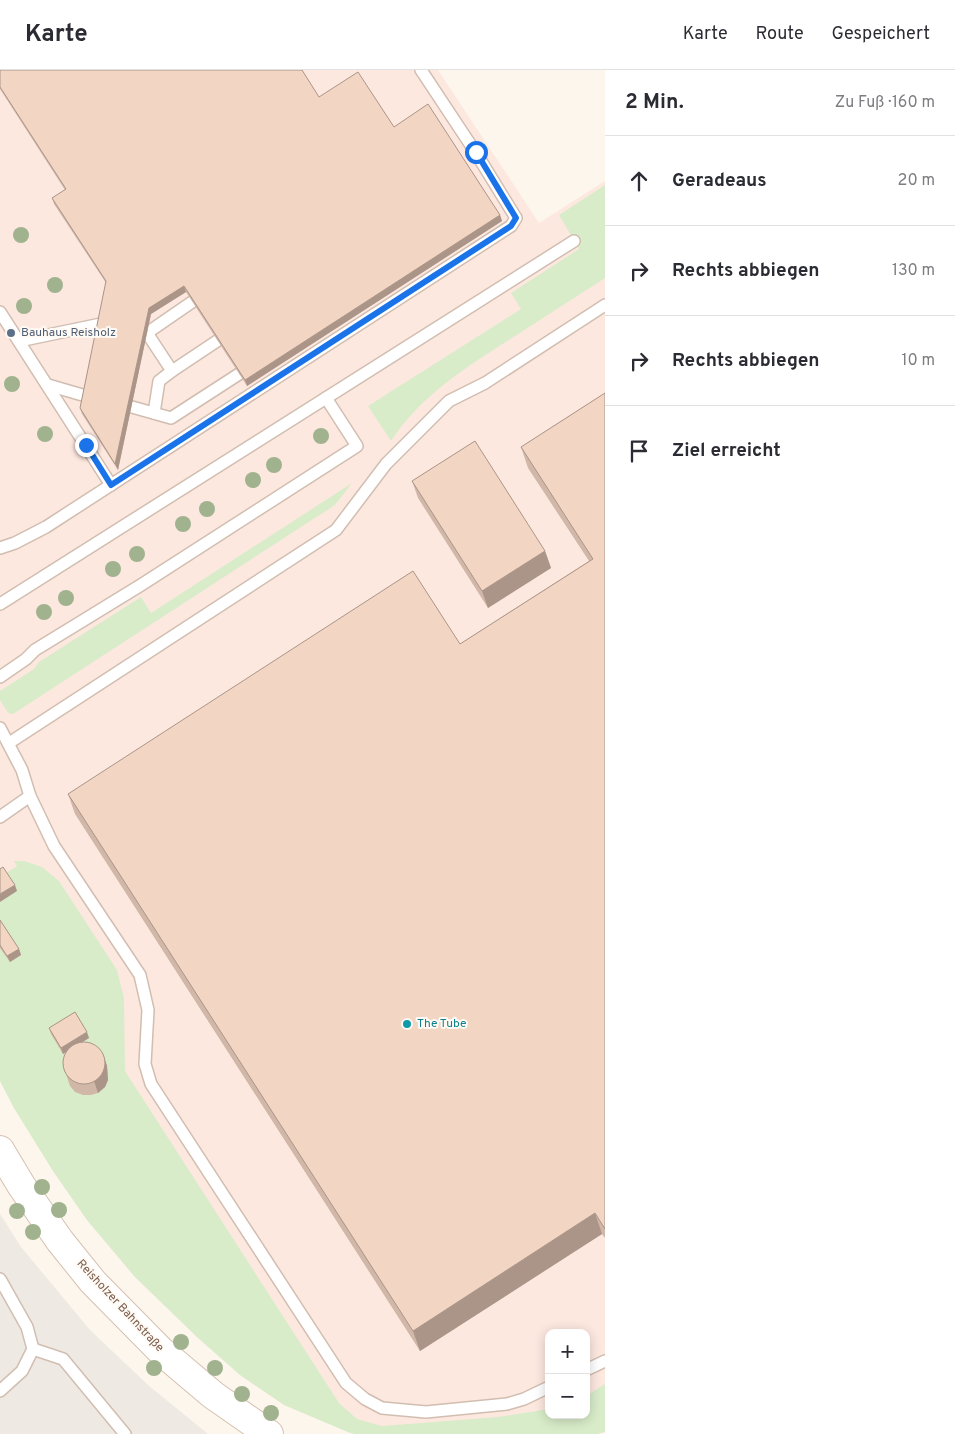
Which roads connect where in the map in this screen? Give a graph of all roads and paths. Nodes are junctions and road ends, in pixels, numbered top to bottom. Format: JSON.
{"nodes":[{"id":1,"x":421,"y":70,"type":"edge"},
{"id":2,"x":574,"y":241,"type":"dead end"},
{"id":3,"x":192,"y":302,"type":"edge"},
{"id":4,"x":605,"y":305,"type":"edge"},
{"id":5,"x":0,"y":312,"type":"edge"},
{"id":6,"x":101,"y":324,"type":"edge"},
{"id":7,"x":19,"y":341,"type":"junction"},
{"id":8,"x":218,"y":341,"type":"edge"},
{"id":9,"x":172,"y":371,"type":"junction"},
{"id":10,"x":238,"y":374,"type":"edge"},
{"id":11,"x":48,"y":385,"type":"junction"},
{"id":12,"x":86,"y":396,"type":"edge"},
{"id":13,"x":326,"y":398,"type":"junction"},
{"id":14,"x":132,"y":407,"type":"dead end"},
{"id":15,"x":154,"y":413,"type":"junction"},
{"id":16,"x":111,"y":485,"type":"junction"},
{"id":17,"x":0,"y":548,"type":"edge"},
{"id":18,"x":0,"y":604,"type":"edge"},
{"id":19,"x":0,"y":676,"type":"edge"},
{"id":20,"x":0,"y":728,"type":"edge"},
{"id":21,"x":9,"y":743,"type":"junction"},
{"id":22,"x":30,"y":796,"type":"junction"},
{"id":23,"x":0,"y":817,"type":"edge"},
{"id":24,"x":0,"y":1150,"type":"edge"},
{"id":25,"x":0,"y":1280,"type":"edge"},
{"id":26,"x":33,"y":1349,"type":"junction"},
{"id":27,"x":605,"y":1361,"type":"edge"},
{"id":28,"x":590,"y":1368,"type":"edge"},
{"id":29,"x":545,"y":1390,"type":"edge"},
{"id":30,"x":0,"y":1391,"type":"edge"},
{"id":31,"x":125,"y":1434,"type":"edge"},
{"id":32,"x":269,"y":1434,"type":"edge"}],
"edges":[{"from":1,"to":16,"type":"lane"},
{"from":2,"to":13,"type":"lane"},
{"from":3,"to":9,"type":"lane"},
{"from":4,"to":21,"type":"lane"},
{"from":5,"to":7,"type":"lane"},
{"from":6,"to":7,"type":"lane"},
{"from":7,"to":11,"type":"lane"},
{"from":8,"to":9,"type":"lane"},
{"from":9,"to":15,"type":"lane"},
{"from":10,"to":15,"type":"lane"},
{"from":11,"to":12,"type":"lane"},
{"from":11,"to":16,"type":"lane"},
{"from":13,"to":18,"type":"lane"},
{"from":13,"to":19,"type":"lane"},
{"from":14,"to":15,"type":"lane"},
{"from":16,"to":17,"type":"lane"},
{"from":20,"to":21,"type":"lane"},
{"from":21,"to":22,"type":"lane"},
{"from":22,"to":23,"type":"lane"},
{"from":22,"to":29,"type":"lane"},
{"from":24,"to":32,"type":"main road","name":"Reisholzer Bahnstraße"},
{"from":25,"to":26,"type":"lane"},
{"from":26,"to":30,"type":"lane"},
{"from":26,"to":31,"type":"lane"},
{"from":27,"to":28,"type":"lane"}]}
